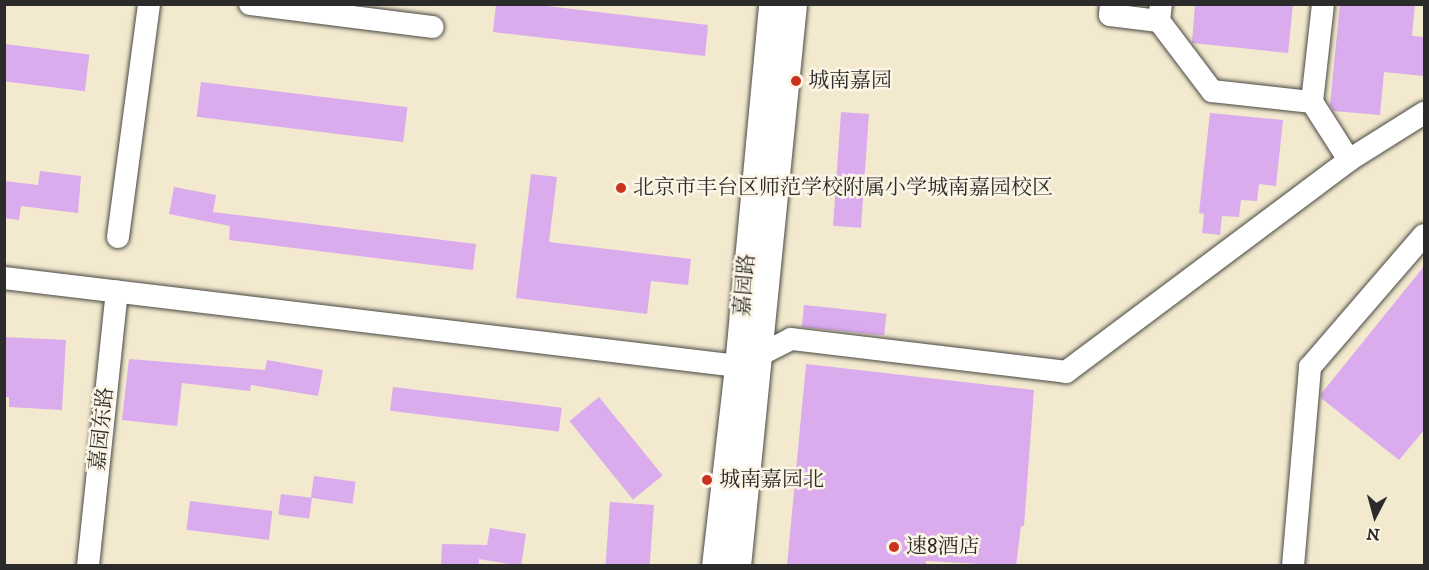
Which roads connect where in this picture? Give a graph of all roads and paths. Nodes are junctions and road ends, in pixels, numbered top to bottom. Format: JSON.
{"nodes":[{"id":1,"x":149,"y":4,"type":"edge"},
{"id":2,"x":250,"y":4,"type":"edge"},
{"id":3,"x":772,"y":4,"type":"edge"},
{"id":4,"x":793,"y":4,"type":"edge"},
{"id":5,"x":1111,"y":4,"type":"edge"},
{"id":6,"x":1323,"y":4,"type":"edge"},
{"id":7,"x":1160,"y":13,"type":"edge"},
{"id":8,"x":433,"y":27,"type":"dead end"},
{"id":9,"x":1312,"y":102,"type":"junction"},
{"id":10,"x":1425,"y":113,"type":"edge"},
{"id":11,"x":1349,"y":160,"type":"junction"},
{"id":12,"x":1425,"y":235,"type":"edge"},
{"id":13,"x":118,"y":237,"type":"dead end"},
{"id":14,"x":4,"y":278,"type":"edge"},
{"id":15,"x":117,"y":292,"type":"junction"},
{"id":16,"x":748,"y":361,"type":"junction"},
{"id":17,"x":87,"y":566,"type":"edge"},
{"id":18,"x":715,"y":566,"type":"edge"},
{"id":19,"x":737,"y":566,"type":"edge"},
{"id":20,"x":1293,"y":566,"type":"edge"}],
"edges":[{"from":1,"to":13,"type":"street"},
{"from":2,"to":8,"type":"street"},
{"from":3,"to":16,"type":"main road","name":"嘉园路"},
{"from":4,"to":16,"type":"main road","name":"嘉园路"},
{"from":5,"to":7,"type":"street"},
{"from":6,"to":9,"type":"street"},
{"from":7,"to":9,"type":"street"},
{"from":9,"to":11,"type":"street"},
{"from":10,"to":11,"type":"street"},
{"from":11,"to":16,"type":"street"},
{"from":12,"to":20,"type":"street"},
{"from":14,"to":15,"type":"street"},
{"from":15,"to":16,"type":"street"},
{"from":15,"to":17,"type":"street","name":"嘉园东路"},
{"from":16,"to":18,"type":"main road","name":"嘉园路"},
{"from":16,"to":19,"type":"main road","name":"嘉园路"}]}
